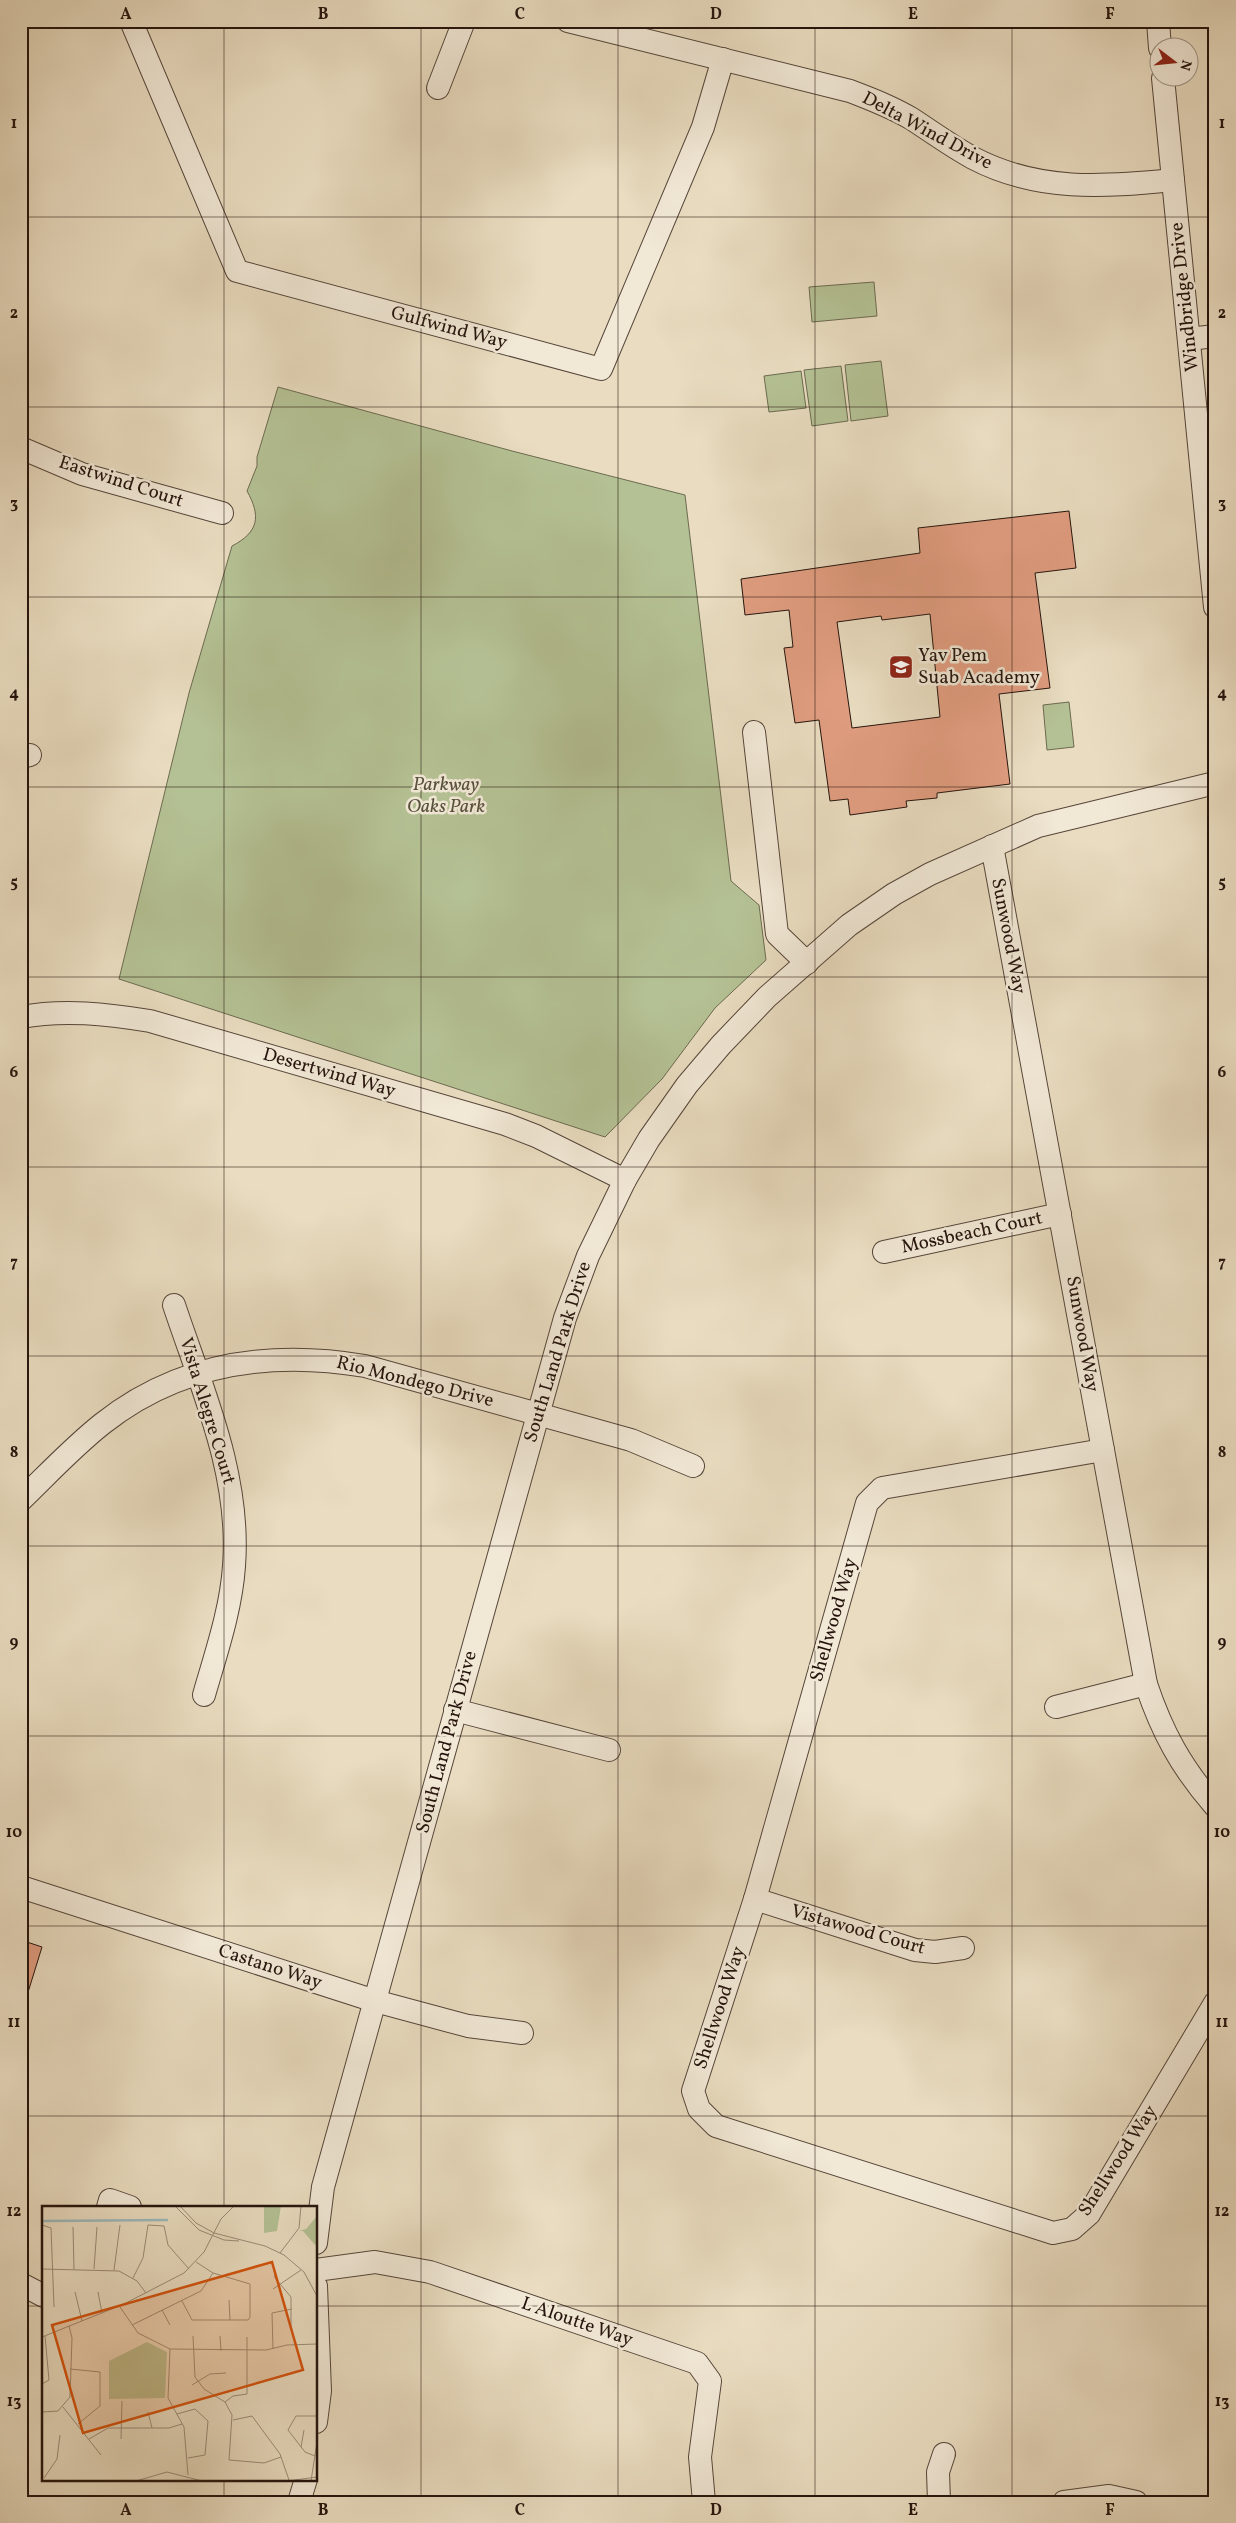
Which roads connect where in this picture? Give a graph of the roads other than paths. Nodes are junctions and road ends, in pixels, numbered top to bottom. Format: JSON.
{"nodes":[{"id":1,"x":131,"y":21,"type":"edge"},
{"id":2,"x":464,"y":21,"type":"edge"},
{"id":3,"x":568,"y":21,"type":"edge"},
{"id":4,"x":1158,"y":21,"type":"edge"},
{"id":5,"x":1159,"y":38,"type":"edge"},
{"id":6,"x":723,"y":59,"type":"junction"},
{"id":7,"x":438,"y":88,"type":"dead end"},
{"id":8,"x":1164,"y":88,"type":"edge"},
{"id":9,"x":1173,"y":180,"type":"junction"},
{"id":10,"x":1215,"y":336,"type":"edge"},
{"id":11,"x":1189,"y":339,"type":"junction"},
{"id":12,"x":21,"y":448,"type":"edge"},
{"id":13,"x":222,"y":513,"type":"dead end"},
{"id":14,"x":1213,"y":569,"type":"edge"},
{"id":15,"x":1215,"y":607,"type":"edge"},
{"id":16,"x":754,"y":732,"type":"dead end"},
{"id":17,"x":1215,"y":783,"type":"edge"},
{"id":18,"x":992,"y":846,"type":"junction"},
{"id":19,"x":807,"y":963,"type":"junction"},
{"id":20,"x":21,"y":1017,"type":"edge"},
{"id":21,"x":625,"y":1180,"type":"junction"},
{"id":22,"x":1060,"y":1214,"type":"junction"},
{"id":23,"x":884,"y":1252,"type":"dead end"},
{"id":24,"x":174,"y":1305,"type":"dead end"},
{"id":25,"x":197,"y":1374,"type":"junction"},
{"id":26,"x":538,"y":1414,"type":"junction"},
{"id":27,"x":1103,"y":1450,"type":"junction"},
{"id":28,"x":693,"y":1466,"type":"dead end"},
{"id":29,"x":21,"y":1500,"type":"edge"},
{"id":30,"x":1146,"y":1684,"type":"junction"},
{"id":31,"x":204,"y":1695,"type":"dead end"},
{"id":32,"x":1056,"y":1707,"type":"dead end"},
{"id":33,"x":455,"y":1710,"type":"junction"},
{"id":34,"x":609,"y":1750,"type":"dead end"},
{"id":35,"x":1215,"y":1806,"type":"edge"},
{"id":36,"x":21,"y":1887,"type":"edge"},
{"id":37,"x":755,"y":1899,"type":"junction"},
{"id":38,"x":963,"y":1948,"type":"dead end"},
{"id":39,"x":375,"y":2001,"type":"junction"},
{"id":40,"x":1215,"y":2003,"type":"edge"},
{"id":41,"x":522,"y":2033,"type":"dead end"},
{"id":42,"x":108,"y":2206,"type":"edge"},
{"id":43,"x":127,"y":2206,"type":"edge"},
{"id":44,"x":318,"y":2229,"type":"edge"},
{"id":45,"x":318,"y":2270,"type":"edge"},
{"id":46,"x":21,"y":2284,"type":"edge"},
{"id":47,"x":42,"y":2295,"type":"edge"},
{"id":48,"x":318,"y":2333,"type":"edge"},
{"id":49,"x":318,"y":2407,"type":"edge"},
{"id":50,"x":944,"y":2454,"type":"dead end"},
{"id":51,"x":306,"y":2480,"type":"edge"},
{"id":52,"x":299,"y":2502,"type":"edge"},
{"id":53,"x":704,"y":2502,"type":"edge"},
{"id":54,"x":939,"y":2502,"type":"edge"},
{"id":55,"x":1064,"y":2502,"type":"edge"},
{"id":56,"x":1136,"y":2502,"type":"edge"}],
"edges":[{"from":1,"to":6,"type":"street","name":"Gulfwind Way"},
{"from":2,"to":7,"type":"street"},
{"from":3,"to":6,"type":"street","name":"Delta Wind Drive"},
{"from":4,"to":5,"type":"street"},
{"from":6,"to":9,"type":"street","name":"Delta Wind Drive"},
{"from":8,"to":9,"type":"street","name":"Windbridge Drive"},
{"from":9,"to":11,"type":"street","name":"Windbridge Drive"},
{"from":10,"to":11,"type":"street"},
{"from":11,"to":14,"type":"street","name":"Windbridge Drive"},
{"from":12,"to":13,"type":"street","name":"Eastwind Court"},
{"from":14,"to":15,"type":"street","name":"Windbridge Drive"},
{"from":16,"to":19,"type":"street"},
{"from":17,"to":18,"type":"street","name":"South Land Park Drive"},
{"from":18,"to":19,"type":"street","name":"South Land Park Drive"},
{"from":18,"to":22,"type":"street","name":"Sunwood Way"},
{"from":19,"to":21,"type":"street","name":"South Land Park Drive"},
{"from":20,"to":21,"type":"street","name":"Desertwind Way"},
{"from":21,"to":26,"type":"street","name":"South Land Park Drive"},
{"from":22,"to":23,"type":"street","name":"Mossbeach Court"},
{"from":22,"to":27,"type":"street","name":"Sunwood Way"},
{"from":24,"to":25,"type":"street","name":"Vista Alegre Court"},
{"from":25,"to":26,"type":"street","name":"Rio Mondego Drive"},
{"from":25,"to":29,"type":"street","name":"Rio Mondego Drive"},
{"from":25,"to":31,"type":"street","name":"Vista Alegre Court"},
{"from":26,"to":28,"type":"street","name":"Rio Mondego Drive"},
{"from":26,"to":33,"type":"street","name":"South Land Park Drive"},
{"from":27,"to":30,"type":"street","name":"Sunwood Way"},
{"from":27,"to":37,"type":"street","name":"Shellwood Way"},
{"from":30,"to":32,"type":"street"},
{"from":30,"to":35,"type":"street","name":"Sunwood Way"},
{"from":33,"to":34,"type":"street"},
{"from":33,"to":39,"type":"street","name":"South Land Park Drive"},
{"from":36,"to":39,"type":"street","name":"Castano Way"},
{"from":37,"to":38,"type":"street","name":"Vistawood Court"},
{"from":37,"to":40,"type":"street","name":"Shellwood Way"},
{"from":39,"to":41,"type":"street","name":"Castano Way"},
{"from":39,"to":44,"type":"street","name":"South Land Park Drive"},
{"from":42,"to":43,"type":"street"},
{"from":45,"to":53,"type":"street","name":"L Aloutte Way"},
{"from":46,"to":47,"type":"street"},
{"from":48,"to":49,"type":"street"},
{"from":50,"to":54,"type":"street"},
{"from":51,"to":52,"type":"street"},
{"from":55,"to":56,"type":"street"}]}
